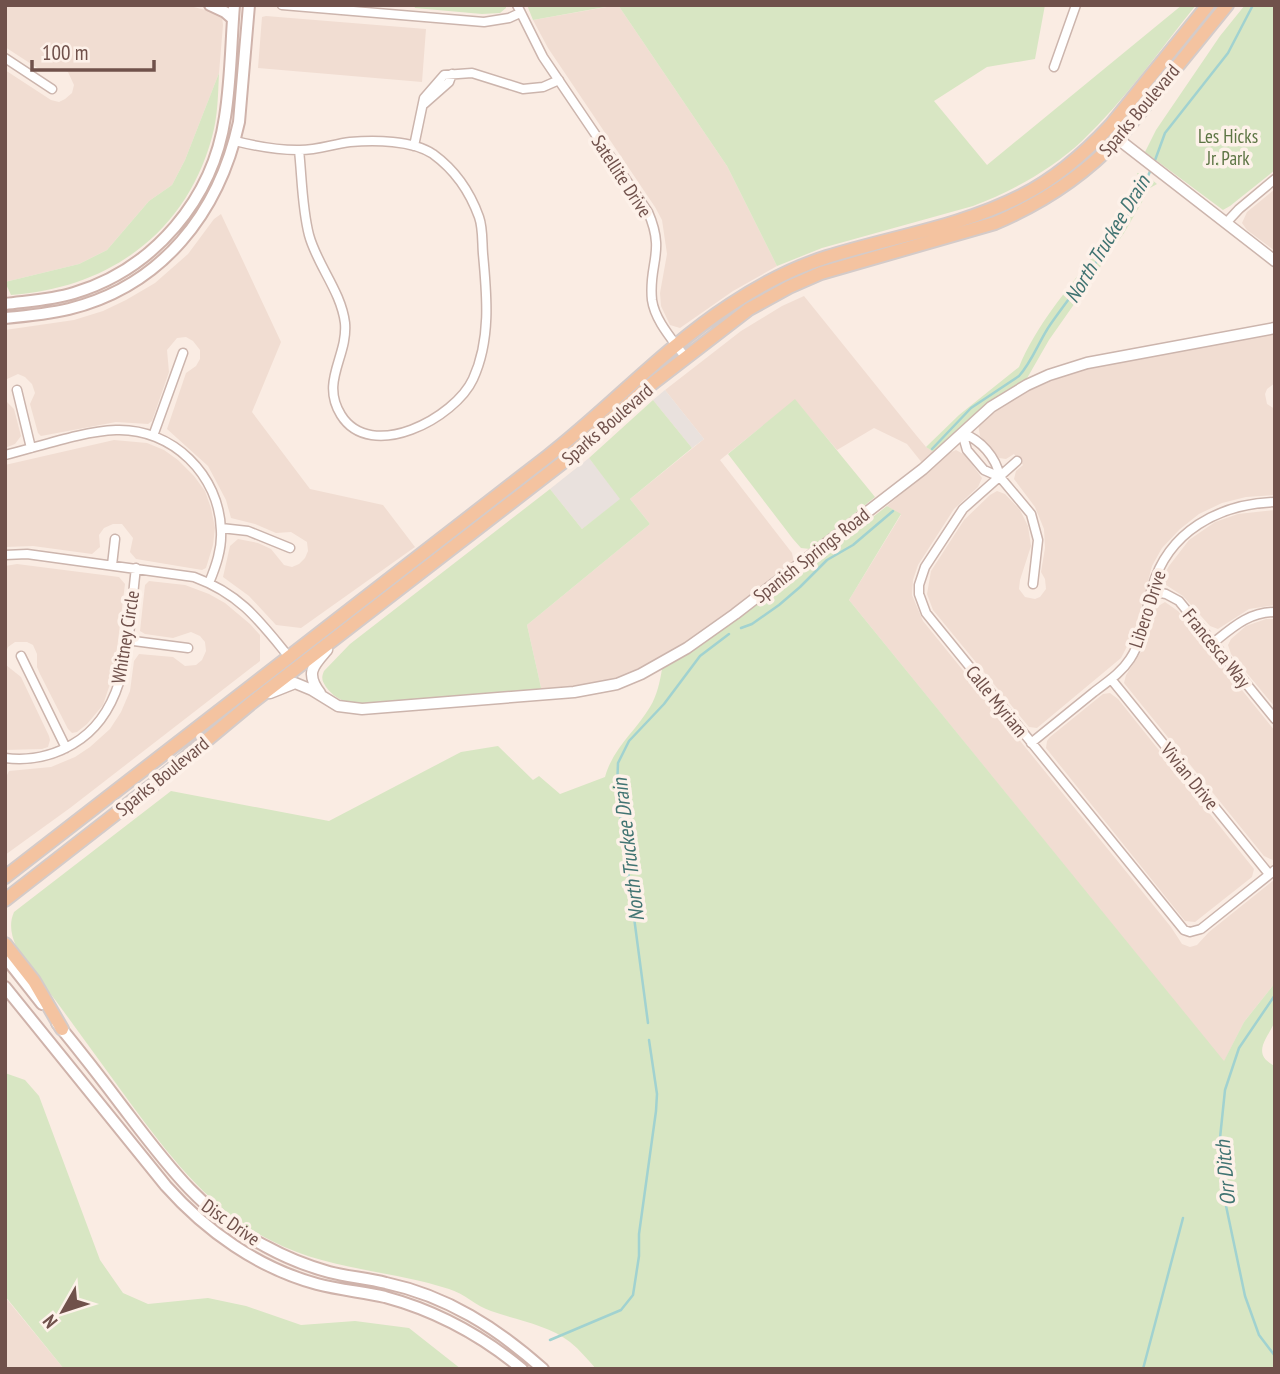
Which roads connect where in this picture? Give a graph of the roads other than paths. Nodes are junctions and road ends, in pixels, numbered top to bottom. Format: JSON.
{"nodes":[{"id":1,"x":210,"y":5,"type":"edge"},
{"id":2,"x":234,"y":5,"type":"edge"},
{"id":3,"x":249,"y":5,"type":"edge"},
{"id":4,"x":282,"y":5,"type":"edge"},
{"id":5,"x":1076,"y":5,"type":"edge"},
{"id":6,"x":1208,"y":5,"type":"edge"},
{"id":7,"x":1227,"y":5,"type":"edge"},
{"id":8,"x":315,"y":6,"type":"edge"},
{"id":9,"x":518,"y":9,"type":"edge"},
{"id":10,"x":233,"y":19,"type":"junction"},
{"id":11,"x":1193,"y":25,"type":"junction"},
{"id":12,"x":5,"y":58,"type":"edge"},
{"id":13,"x":1055,"y":67,"type":"dead end"},
{"id":14,"x":559,"y":80,"type":"junction"},
{"id":15,"x":52,"y":89,"type":"dead end"},
{"id":16,"x":1118,"y":139,"type":"junction"},
{"id":17,"x":234,"y":141,"type":"junction"},
{"id":18,"x":414,"y":146,"type":"junction"},
{"id":19,"x":299,"y":150,"type":"junction"},
{"id":20,"x":1072,"y":162,"type":"junction"},
{"id":21,"x":1275,"y":179,"type":"edge"},
{"id":22,"x":1226,"y":223,"type":"junction"},
{"id":23,"x":1275,"y":261,"type":"edge"},
{"id":24,"x":5,"y":304,"type":"edge"},
{"id":25,"x":5,"y":318,"type":"edge"},
{"id":26,"x":1275,"y":328,"type":"edge"},
{"id":27,"x":677,"y":345,"type":"junction"},
{"id":28,"x":183,"y":353,"type":"dead end"},
{"id":29,"x":685,"y":357,"type":"junction"},
{"id":30,"x":17,"y":390,"type":"dead end"},
{"id":31,"x":962,"y":433,"type":"junction"},
{"id":32,"x":153,"y":436,"type":"junction"},
{"id":33,"x":32,"y":448,"type":"junction"},
{"id":34,"x":5,"y":455,"type":"edge"},
{"id":35,"x":1017,"y":461,"type":"dead end"},
{"id":36,"x":1000,"y":477,"type":"junction"},
{"id":37,"x":1275,"y":502,"type":"edge"},
{"id":38,"x":221,"y":528,"type":"junction"},
{"id":39,"x":115,"y":539,"type":"dead end"},
{"id":40,"x":290,"y":548,"type":"dead end"},
{"id":41,"x":5,"y":555,"type":"edge"},
{"id":42,"x":112,"y":565,"type":"junction"},
{"id":43,"x":135,"y":568,"type":"junction"},
{"id":44,"x":209,"y":583,"type":"junction"},
{"id":45,"x":1033,"y":584,"type":"dead end"},
{"id":46,"x":406,"y":585,"type":"junction"},
{"id":47,"x":1151,"y":591,"type":"junction"},
{"id":48,"x":1275,"y":612,"type":"edge"},
{"id":49,"x":338,"y":638,"type":"junction"},
{"id":50,"x":126,"y":640,"type":"junction"},
{"id":51,"x":1213,"y":643,"type":"junction"},
{"id":52,"x":188,"y":648,"type":"dead end"},
{"id":53,"x":21,"y":656,"type":"dead end"},
{"id":54,"x":289,"y":657,"type":"junction"},
{"id":55,"x":1111,"y":679,"type":"junction"},
{"id":56,"x":326,"y":699,"type":"junction"},
{"id":57,"x":254,"y":701,"type":"junction"},
{"id":58,"x":1275,"y":719,"type":"edge"},
{"id":59,"x":1031,"y":743,"type":"junction"},
{"id":60,"x":66,"y":748,"type":"junction"},
{"id":61,"x":5,"y":758,"type":"edge"},
{"id":62,"x":186,"y":758,"type":"junction"},
{"id":63,"x":59,"y":836,"type":"junction"},
{"id":64,"x":5,"y":867,"type":"edge"},
{"id":65,"x":1272,"y":872,"type":"edge"},
{"id":66,"x":5,"y":877,"type":"edge"},
{"id":67,"x":18,"y":890,"type":"junction"},
{"id":68,"x":5,"y":900,"type":"edge"},
{"id":69,"x":5,"y":905,"type":"edge"},
{"id":70,"x":5,"y":944,"type":"edge"},
{"id":71,"x":5,"y":957,"type":"edge"},
{"id":72,"x":5,"y":987,"type":"edge"},
{"id":73,"x":62,"y":1029,"type":"junction"},
{"id":74,"x":522,"y":1369,"type":"edge"},
{"id":75,"x":543,"y":1369,"type":"edge"}],
"edges":[{"from":1,"to":10,"type":"main road"},
{"from":2,"to":10,"type":"main road"},
{"from":3,"to":17,"type":"main road"},
{"from":4,"to":8,"type":"street"},
{"from":5,"to":13,"type":"street"},
{"from":6,"to":11,"type":"main road","name":"Sparks Boulevard"},
{"from":7,"to":16,"type":"main road","name":"Sparks Boulevard"},
{"from":8,"to":9,"type":"street"},
{"from":9,"to":14,"type":"street","name":"Satellite Drive"},
{"from":10,"to":24,"type":"main road"},
{"from":11,"to":16,"type":"main road"},
{"from":11,"to":20,"type":"main road","name":"Sparks Boulevard"},
{"from":12,"to":15,"type":"street"},
{"from":14,"to":18,"type":"street"},
{"from":14,"to":27,"type":"street","name":"Satellite Drive"},
{"from":16,"to":20,"type":"main road"},
{"from":16,"to":22,"type":"street"},
{"from":16,"to":29,"type":"main road","name":"Sparks Boulevard"},
{"from":17,"to":19,"type":"street"},
{"from":17,"to":25,"type":"main road"},
{"from":18,"to":19,"type":"street"},
{"from":18,"to":19,"type":"street"},
{"from":20,"to":27,"type":"main road","name":"Sparks Boulevard"},
{"from":21,"to":22,"type":"street"},
{"from":22,"to":23,"type":"street"},
{"from":26,"to":31,"type":"street","name":"Spanish Springs Road"},
{"from":27,"to":29,"type":"street","name":"Satellite Drive"},
{"from":27,"to":54,"type":"main road","name":"Sparks Boulevard"},
{"from":28,"to":32,"type":"street"},
{"from":29,"to":46,"type":"main road","name":"Sparks Boulevard"},
{"from":30,"to":33,"type":"street"},
{"from":31,"to":36,"type":"street"},
{"from":31,"to":36,"type":"street"},
{"from":31,"to":56,"type":"street","name":"Spanish Springs Road"},
{"from":32,"to":33,"type":"street"},
{"from":32,"to":38,"type":"street"},
{"from":33,"to":34,"type":"street"},
{"from":35,"to":36,"type":"street","name":"Calle Myriam"},
{"from":36,"to":45,"type":"street"},
{"from":36,"to":59,"type":"street","name":"Calle Myriam"},
{"from":37,"to":47,"type":"street","name":"Libero Drive"},
{"from":38,"to":40,"type":"street"},
{"from":38,"to":44,"type":"street"},
{"from":39,"to":42,"type":"street"},
{"from":41,"to":42,"type":"street","name":"Whitney Circle"},
{"from":42,"to":43,"type":"street","name":"Whitney Circle"},
{"from":43,"to":44,"type":"street","name":"Whitney Circle"},
{"from":43,"to":50,"type":"street","name":"Whitney Circle"},
{"from":44,"to":54,"type":"street","name":"Whitney Circle"},
{"from":46,"to":49,"type":"main road","name":"Sparks Boulevard"},
{"from":46,"to":54,"type":"main road"},
{"from":47,"to":51,"type":"street","name":"Francesca Way"},
{"from":47,"to":55,"type":"street","name":"Libero Drive"},
{"from":48,"to":51,"type":"street"},
{"from":49,"to":56,"type":"street"},
{"from":49,"to":57,"type":"main road","name":"Sparks Boulevard"},
{"from":50,"to":52,"type":"street"},
{"from":50,"to":60,"type":"street","name":"Whitney Circle"},
{"from":51,"to":58,"type":"street","name":"Francesca Way"},
{"from":53,"to":60,"type":"street"},
{"from":54,"to":62,"type":"main road"},
{"from":54,"to":63,"type":"main road","name":"Sparks Boulevard"},
{"from":55,"to":59,"type":"street","name":"Libero Drive"},
{"from":55,"to":65,"type":"street","name":"Vivian Drive"},
{"from":56,"to":57,"type":"street","name":"Spanish Springs Road"},
{"from":57,"to":62,"type":"main road","name":"Sparks Boulevard"},
{"from":59,"to":65,"type":"street","name":"Calle Myriam"},
{"from":60,"to":61,"type":"street","name":"Whitney Circle"},
{"from":62,"to":67,"type":"main road","name":"Sparks Boulevard"},
{"from":63,"to":64,"type":"main road"},
{"from":63,"to":66,"type":"main road","name":"Sparks Boulevard"},
{"from":67,"to":68,"type":"main road","name":"Sparks Boulevard"},
{"from":67,"to":69,"type":"main road"},
{"from":70,"to":73,"type":"main road"},
{"from":71,"to":73,"type":"main road","name":"Disc Drive"},
{"from":72,"to":74,"type":"main road","name":"Disc Drive"},
{"from":73,"to":75,"type":"main road","name":"Disc Drive"}]}
